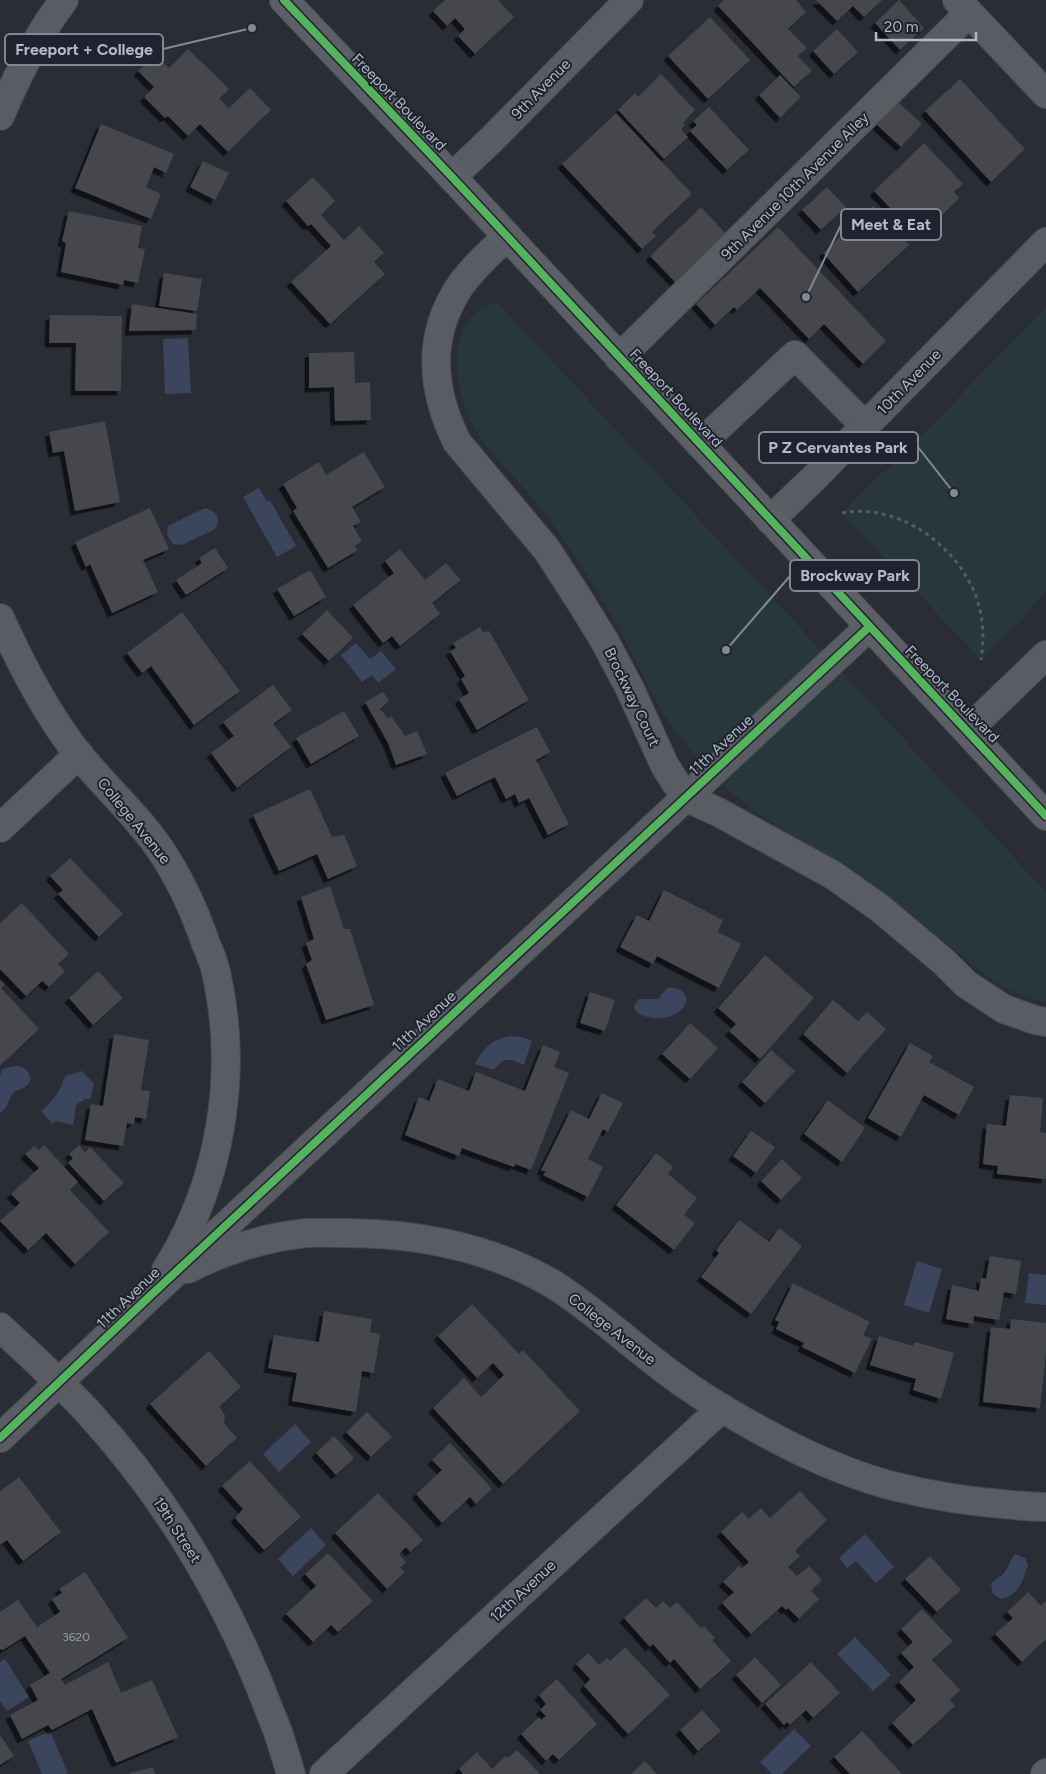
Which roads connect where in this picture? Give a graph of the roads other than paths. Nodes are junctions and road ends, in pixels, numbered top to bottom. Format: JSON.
{"nodes":[{"id":1,"x":64,"y":0,"type":"edge"},
{"id":2,"x":284,"y":0,"type":"edge"},
{"id":3,"x":628,"y":0,"type":"edge"},
{"id":4,"x":963,"y":7,"type":"edge"},
{"id":5,"x":1046,"y":94,"type":"edge"},
{"id":6,"x":0,"y":116,"type":"edge"},
{"id":7,"x":452,"y":177,"type":"junction"},
{"id":8,"x":507,"y":236,"type":"junction"},
{"id":9,"x":1046,"y":242,"type":"edge"},
{"id":10,"x":619,"y":358,"type":"junction"},
{"id":11,"x":866,"y":426,"type":"junction"},
{"id":12,"x":700,"y":444,"type":"junction"},
{"id":13,"x":770,"y":520,"type":"junction"},
{"id":14,"x":0,"y":618,"type":"edge"},
{"id":15,"x":869,"y":627,"type":"junction"},
{"id":16,"x":1046,"y":654,"type":"edge"},
{"id":17,"x":968,"y":730,"type":"junction"},
{"id":18,"x":79,"y":754,"type":"junction"},
{"id":19,"x":685,"y":797,"type":"junction"},
{"id":20,"x":1046,"y":816,"type":"edge"},
{"id":21,"x":0,"y":828,"type":"edge"},
{"id":22,"x":1046,"y":1022,"type":"edge"},
{"id":23,"x":158,"y":1288,"type":"junction"},
{"id":24,"x":0,"y":1326,"type":"edge"},
{"id":25,"x":60,"y":1383,"type":"junction"},
{"id":26,"x":722,"y":1408,"type":"junction"},
{"id":27,"x":0,"y":1438,"type":"edge"},
{"id":28,"x":1046,"y":1507,"type":"edge"},
{"id":29,"x":292,"y":1774,"type":"edge"},
{"id":30,"x":324,"y":1774,"type":"edge"}],
"edges":[{"from":1,"to":6,"type":"street"},
{"from":2,"to":7,"type":"main road","name":"Freeport Boulevard"},
{"from":3,"to":7,"type":"street","name":"9th Avenue"},
{"from":4,"to":5,"type":"street"},
{"from":4,"to":10,"type":"street","name":"9th Avenue 10th Avenue Alley"},
{"from":7,"to":8,"type":"main road","name":"Freeport Boulevard"},
{"from":8,"to":10,"type":"main road","name":"Freeport Boulevard"},
{"from":8,"to":19,"type":"street","name":"Brockway Court"},
{"from":9,"to":11,"type":"street","name":"10th Avenue"},
{"from":10,"to":12,"type":"main road","name":"Freeport Boulevard"},
{"from":11,"to":12,"type":"street"},
{"from":11,"to":13,"type":"street","name":"10th Avenue"},
{"from":12,"to":13,"type":"main road","name":"Freeport Boulevard"},
{"from":13,"to":15,"type":"main road","name":"Freeport Boulevard"},
{"from":14,"to":18,"type":"street","name":"College Avenue"},
{"from":15,"to":17,"type":"main road","name":"Freeport Boulevard"},
{"from":15,"to":19,"type":"street","name":"11th Avenue"},
{"from":16,"to":17,"type":"street"},
{"from":17,"to":20,"type":"main road","name":"Freeport Boulevard"},
{"from":18,"to":21,"type":"street"},
{"from":18,"to":23,"type":"street","name":"College Avenue"},
{"from":19,"to":22,"type":"street"},
{"from":19,"to":23,"type":"street","name":"11th Avenue"},
{"from":23,"to":25,"type":"street","name":"11th Avenue"},
{"from":23,"to":26,"type":"street","name":"College Avenue"},
{"from":24,"to":25,"type":"street","name":"19th Street"},
{"from":25,"to":27,"type":"street","name":"11th Avenue"},
{"from":25,"to":29,"type":"street","name":"19th Street"},
{"from":26,"to":28,"type":"street","name":"College Avenue"},
{"from":26,"to":30,"type":"street","name":"12th Avenue"}]}
